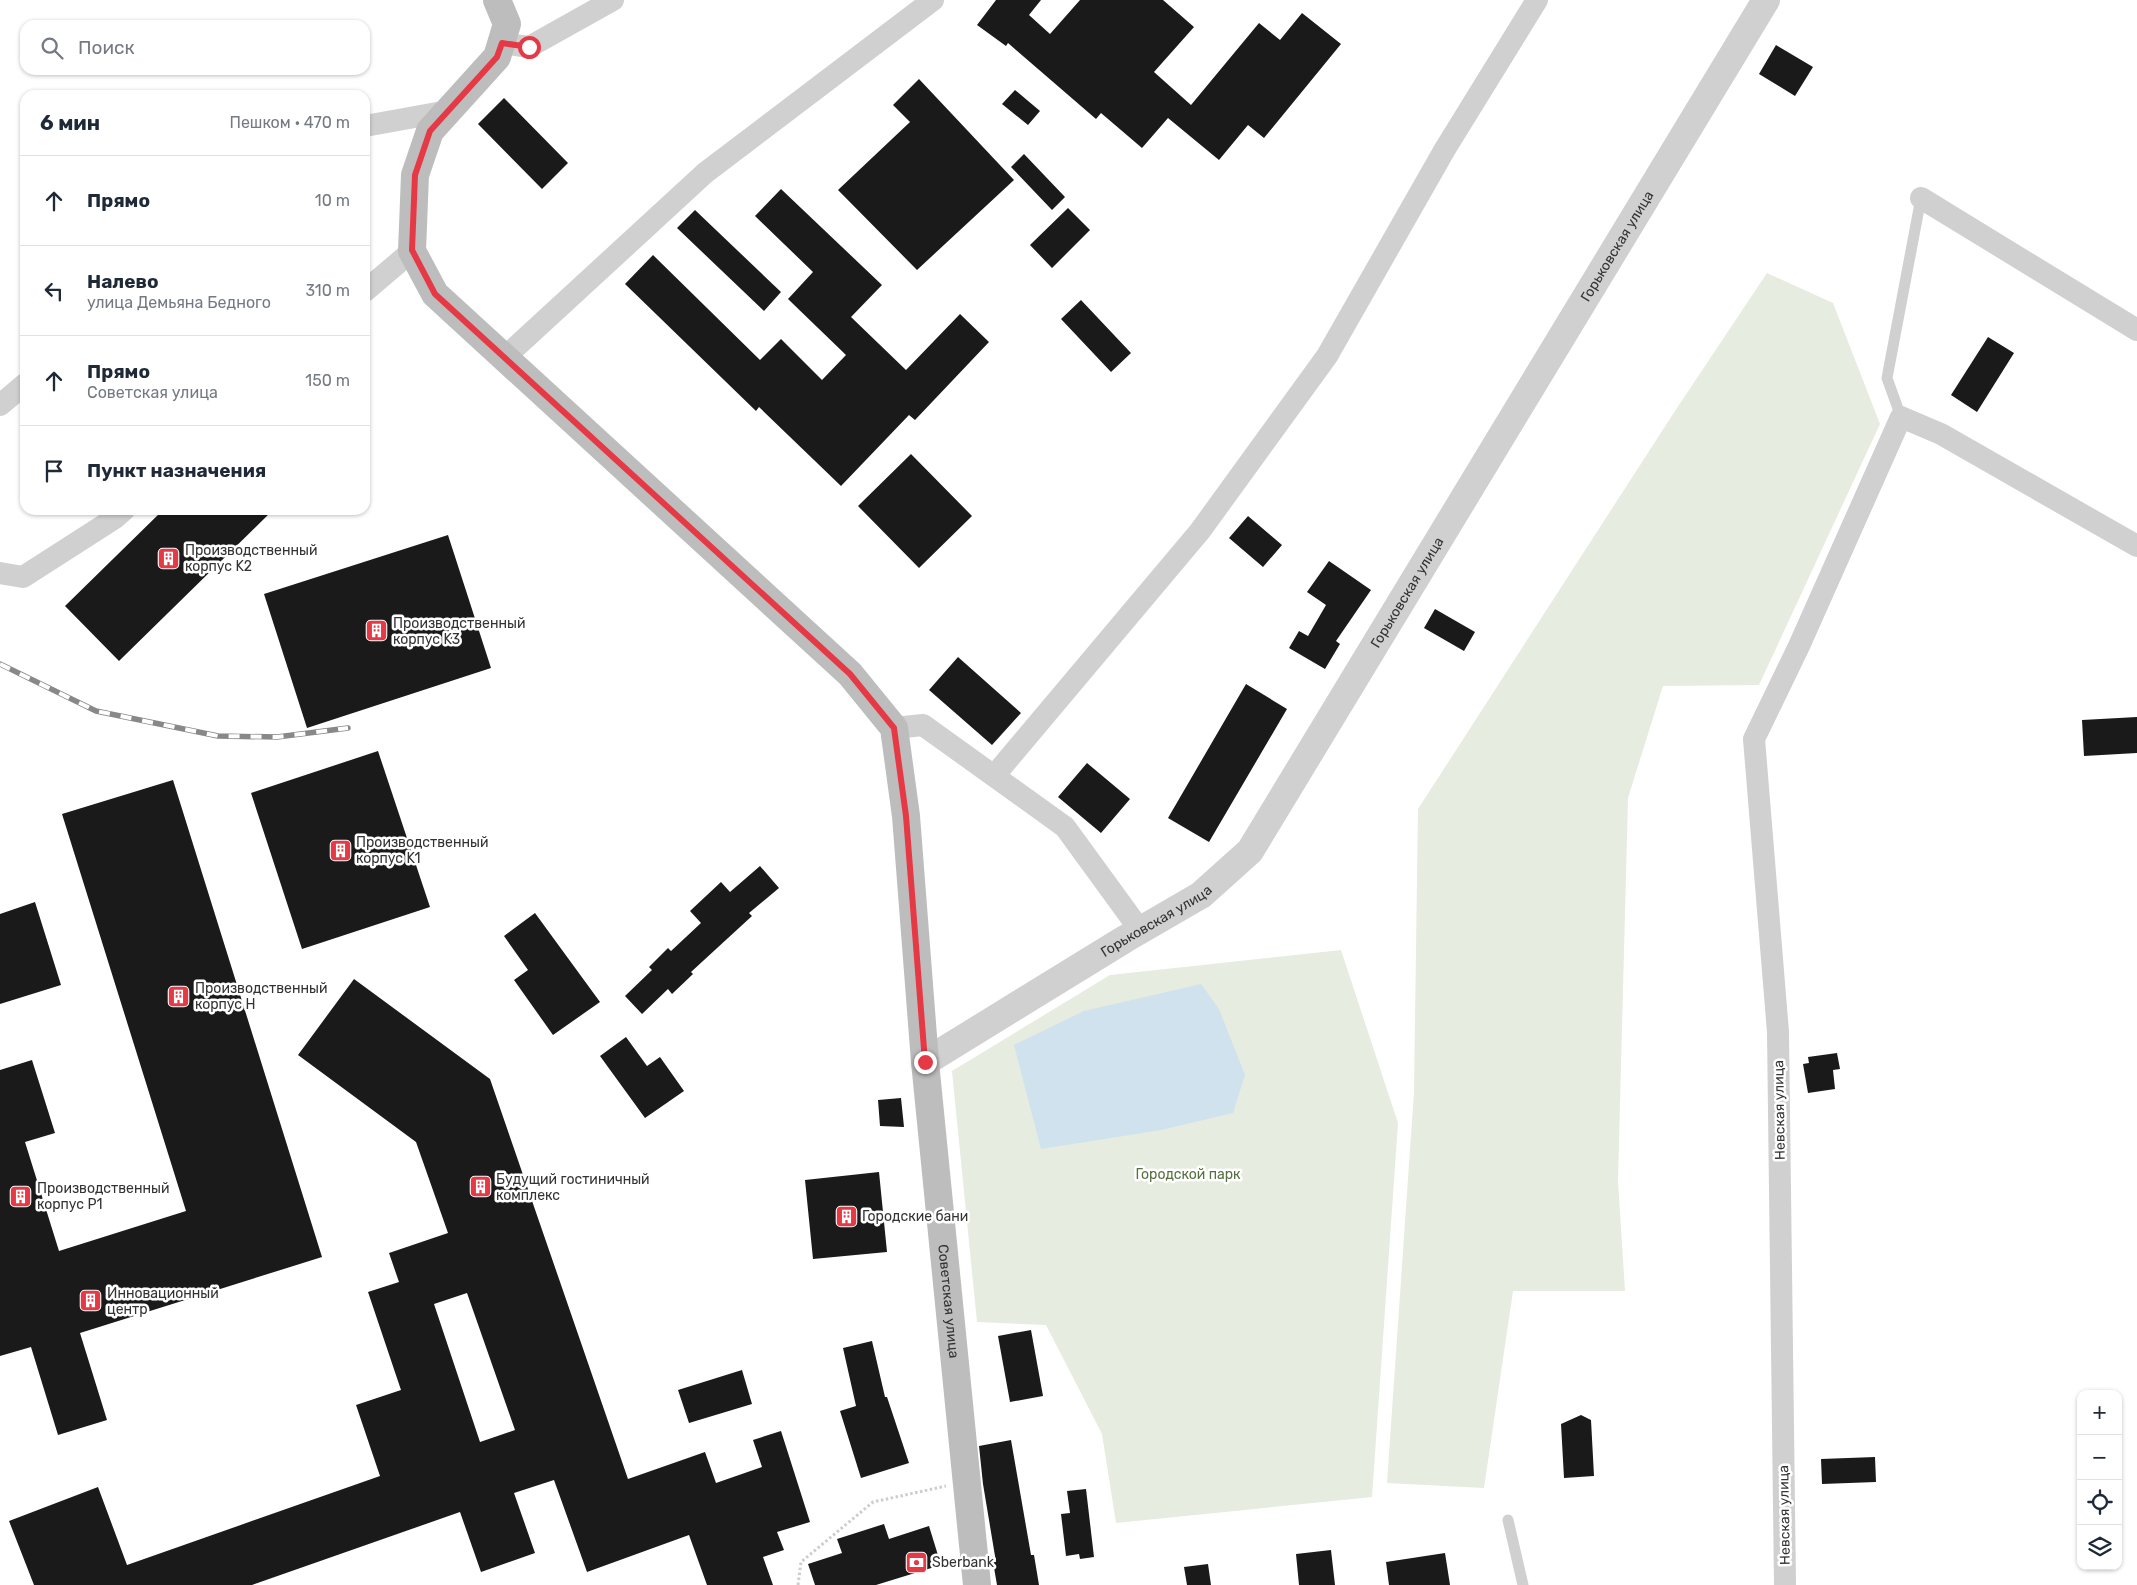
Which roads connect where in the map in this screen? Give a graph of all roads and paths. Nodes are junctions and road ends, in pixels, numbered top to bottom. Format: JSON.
{"nodes":[{"id":1,"x":497,"y":0,"type":"edge"},
{"id":2,"x":613,"y":0,"type":"edge"},
{"id":3,"x":934,"y":0,"type":"edge"},
{"id":4,"x":1537,"y":0,"type":"edge"},
{"id":5,"x":1766,"y":0,"type":"edge"},
{"id":6,"x":502,"y":43,"type":"junction"},
{"id":7,"x":448,"y":111,"type":"junction"},
{"id":8,"x":370,"y":125,"type":"edge"},
{"id":9,"x":1921,"y":198,"type":"joint"},
{"id":10,"x":412,"y":250,"type":"junction"},
{"id":11,"x":370,"y":287,"type":"edge"},
{"id":12,"x":2137,"y":330,"type":"edge"},
{"id":13,"x":504,"y":358,"type":"junction"},
{"id":14,"x":20,"y":388,"type":"edge"},
{"id":15,"x":0,"y":405,"type":"edge"},
{"id":16,"x":1901,"y":417,"type":"junction"},
{"id":17,"x":118,"y":515,"type":"edge"},
{"id":18,"x":2137,"y":546,"type":"edge"},
{"id":19,"x":0,"y":573,"type":"edge"},
{"id":20,"x":894,"y":728,"type":"junction"},
{"id":21,"x":994,"y":776,"type":"junction"},
{"id":22,"x":1140,"y":930,"type":"junction"},
{"id":23,"x":925,"y":1062,"type":"junction"},
{"id":24,"x":967,"y":1482,"type":"junction"},
{"id":25,"x":1508,"y":1520,"type":"dead end"},
{"id":26,"x":798,"y":1585,"type":"edge"},
{"id":27,"x":977,"y":1585,"type":"edge"},
{"id":28,"x":1523,"y":1585,"type":"edge"},
{"id":29,"x":1785,"y":1585,"type":"edge"}],
"edges":[{"from":1,"to":6,"type":"main road"},
{"from":2,"to":6,"type":"street"},
{"from":3,"to":13,"type":"street"},
{"from":4,"to":21,"type":"street"},
{"from":5,"to":22,"type":"street","name":"Горьковская улица"},
{"from":6,"to":7,"type":"main road"},
{"from":7,"to":8,"type":"street"},
{"from":7,"to":10,"type":"main road"},
{"from":9,"to":12,"type":"street"},
{"from":9,"to":16,"type":"lane"},
{"from":10,"to":11,"type":"street"},
{"from":10,"to":13,"type":"main road"},
{"from":13,"to":20,"type":"main road"},
{"from":14,"to":15,"type":"street"},
{"from":16,"to":18,"type":"street"},
{"from":16,"to":29,"type":"street","name":"Невская улица"},
{"from":17,"to":19,"type":"street"},
{"from":20,"to":21,"type":"street"},
{"from":20,"to":23,"type":"main road","name":"Советская улица"},
{"from":21,"to":22,"type":"street"},
{"from":22,"to":23,"type":"street","name":"Горьковская улица"},
{"from":23,"to":24,"type":"main road","name":"Советская улица"},
{"from":24,"to":26,"type":"path"},
{"from":24,"to":27,"type":"main road","name":"Советская улица"},
{"from":25,"to":28,"type":"lane"}]}
